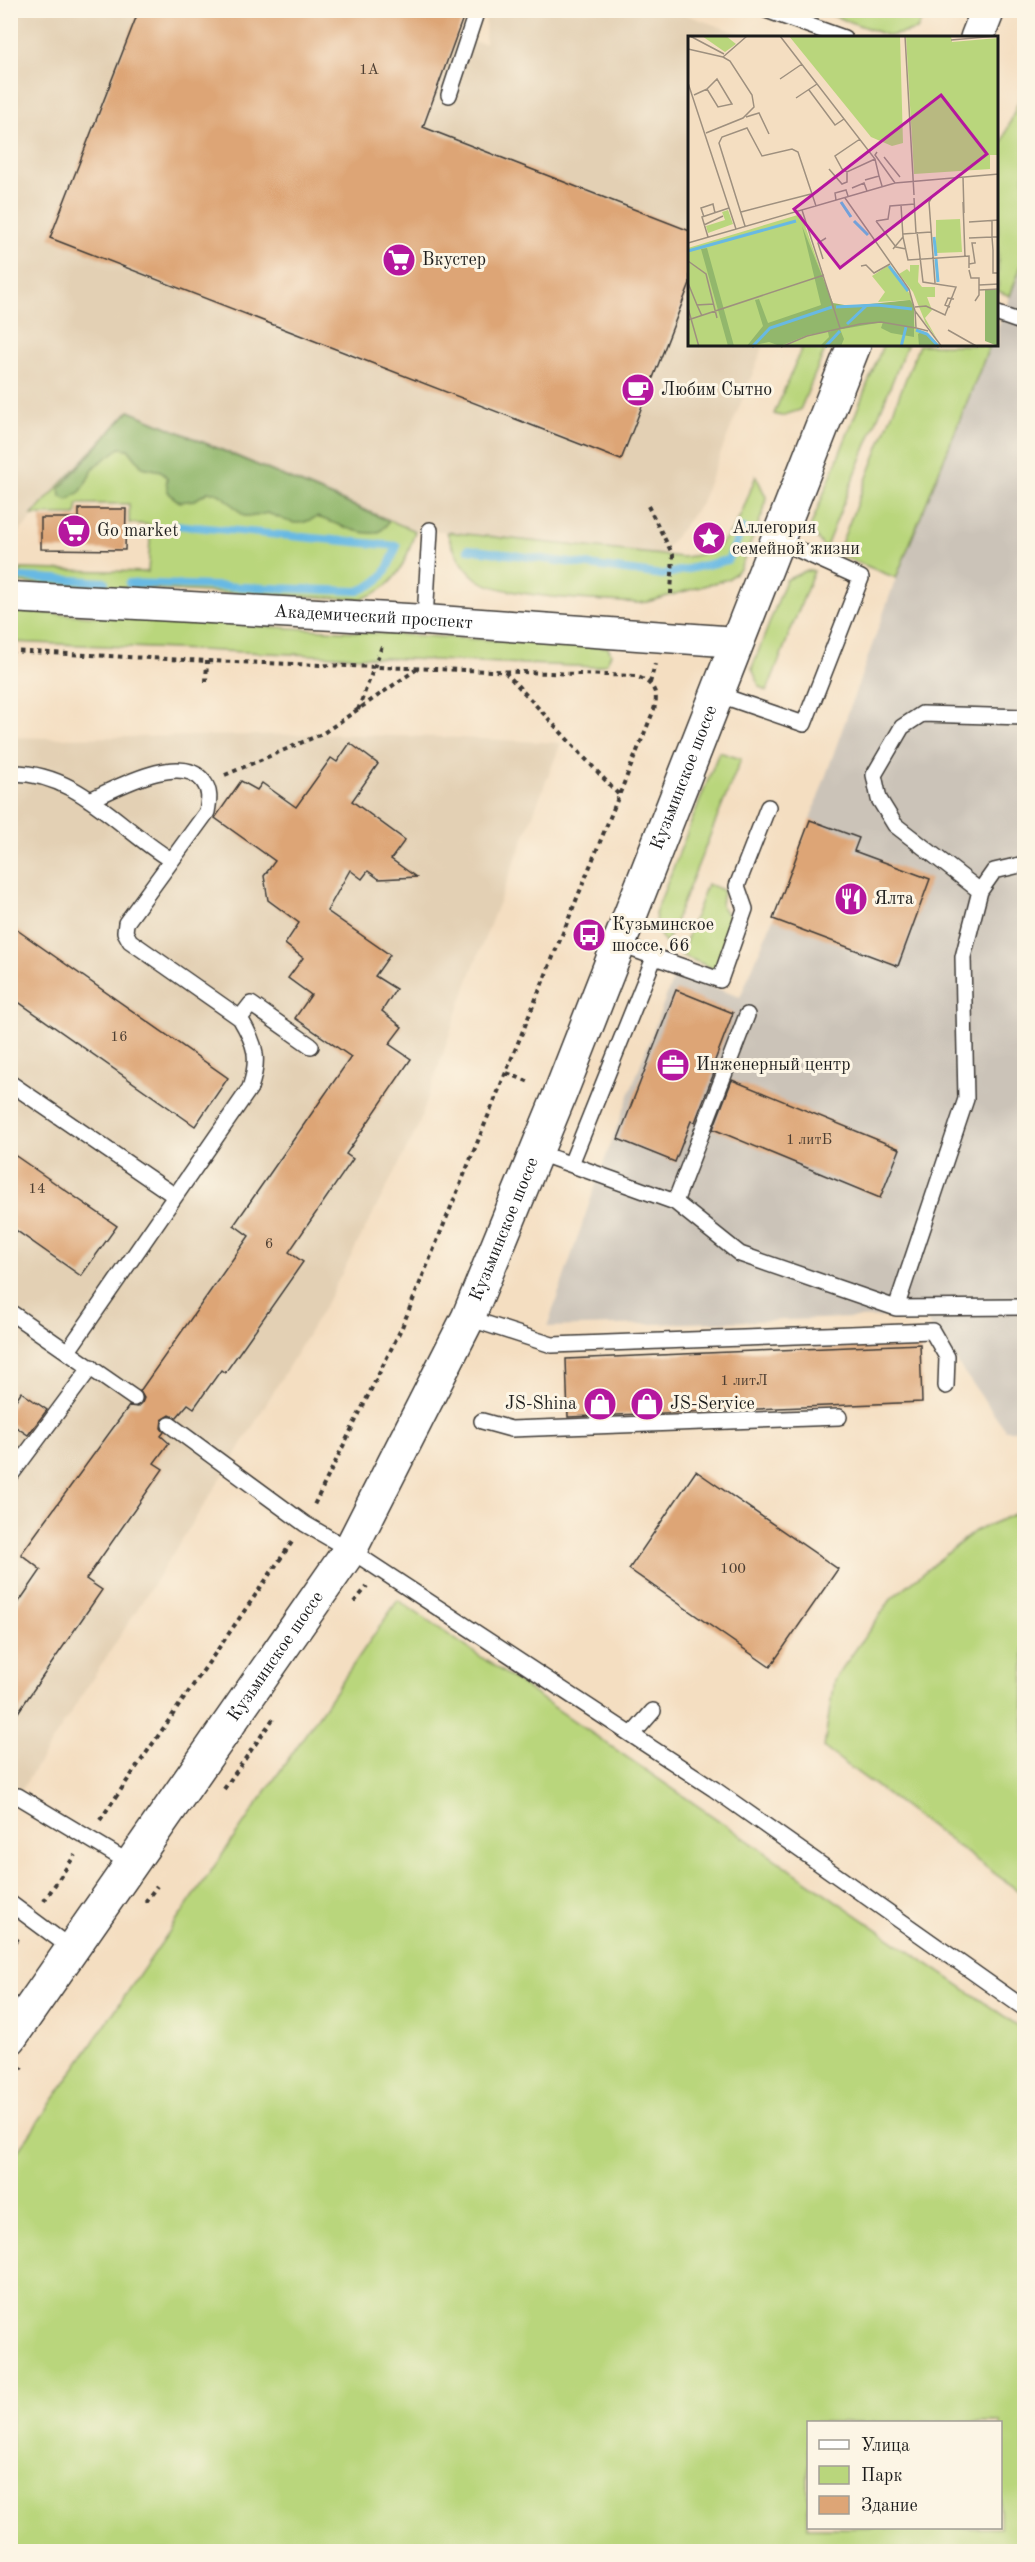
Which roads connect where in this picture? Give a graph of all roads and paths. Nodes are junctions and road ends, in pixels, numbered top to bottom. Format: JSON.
{"nodes":[{"id":1,"x":477,"y":10,"type":"edge"},
{"id":2,"x":766,"y":10,"type":"edge"},
{"id":3,"x":988,"y":10,"type":"edge"},
{"id":4,"x":838,"y":36,"type":"edge"},
{"id":5,"x":978,"y":36,"type":"edge"},
{"id":6,"x":449,"y":94,"type":"dead end"},
{"id":7,"x":999,"y":314,"type":"edge"},
{"id":8,"x":1024,"y":324,"type":"edge"},
{"id":9,"x":854,"y":346,"type":"edge"},
{"id":10,"x":648,"y":506,"type":"dead end"},
{"id":11,"x":430,"y":530,"type":"dead end"},
{"id":12,"x":777,"y":540,"type":"junction"},
{"id":13,"x":671,"y":594,"type":"dead end"},
{"id":14,"x":10,"y":597,"type":"edge"},
{"id":15,"x":425,"y":620,"type":"junction"},
{"id":16,"x":737,"y":642,"type":"junction"},
{"id":17,"x":10,"y":651,"type":"edge"},
{"id":18,"x":207,"y":661,"type":"junction"},
{"id":19,"x":655,"y":663,"type":"dead end"},
{"id":20,"x":418,"y":669,"type":"junction"},
{"id":21,"x":505,"y":672,"type":"junction"},
{"id":22,"x":206,"y":682,"type":"dead end"},
{"id":23,"x":650,"y":683,"type":"junction"},
{"id":24,"x":717,"y":694,"type":"junction"},
{"id":25,"x":1024,"y":717,"type":"edge"},
{"id":26,"x":10,"y":773,"type":"edge"},
{"id":27,"x":205,"y":783,"type":"junction"},
{"id":28,"x":619,"y":795,"type":"junction"},
{"id":29,"x":90,"y":800,"type":"junction"},
{"id":30,"x":768,"y":807,"type":"dead end"},
{"id":31,"x":171,"y":860,"type":"junction"},
{"id":32,"x":1024,"y":864,"type":"edge"},
{"id":33,"x":980,"y":891,"type":"junction"},
{"id":34,"x":618,"y":944,"type":"junction"},
{"id":35,"x":654,"y":958,"type":"junction"},
{"id":36,"x":747,"y":1016,"type":"dead end"},
{"id":37,"x":240,"y":1018,"type":"junction"},
{"id":38,"x":311,"y":1046,"type":"dead end"},
{"id":39,"x":10,"y":1083,"type":"edge"},
{"id":40,"x":536,"y":1152,"type":"junction"},
{"id":41,"x":571,"y":1164,"type":"junction"},
{"id":42,"x":175,"y":1196,"type":"junction"},
{"id":43,"x":675,"y":1202,"type":"junction"},
{"id":44,"x":1024,"y":1307,"type":"edge"},
{"id":45,"x":896,"y":1308,"type":"junction"},
{"id":46,"x":10,"y":1312,"type":"edge"},
{"id":47,"x":468,"y":1318,"type":"junction"},
{"id":48,"x":68,"y":1352,"type":"junction"},
{"id":49,"x":91,"y":1368,"type":"junction"},
{"id":50,"x":946,"y":1386,"type":"dead end"},
{"id":51,"x":134,"y":1398,"type":"dead end"},
{"id":52,"x":839,"y":1417,"type":"dead end"},
{"id":53,"x":482,"y":1421,"type":"dead end"},
{"id":54,"x":170,"y":1425,"type":"dead end"},
{"id":55,"x":10,"y":1476,"type":"edge"},
{"id":56,"x":305,"y":1524,"type":"junction"},
{"id":57,"x":351,"y":1550,"type":"junction"},
{"id":58,"x":653,"y":1711,"type":"dead end"},
{"id":59,"x":632,"y":1735,"type":"junction"},
{"id":60,"x":10,"y":1799,"type":"edge"},
{"id":61,"x":87,"y":1839,"type":"junction"},
{"id":62,"x":133,"y":1865,"type":"junction"},
{"id":63,"x":10,"y":1903,"type":"edge"},
{"id":64,"x":32,"y":1918,"type":"junction"},
{"id":65,"x":10,"y":1949,"type":"edge"},
{"id":66,"x":72,"y":1949,"type":"junction"},
{"id":67,"x":1024,"y":2008,"type":"edge"},
{"id":68,"x":10,"y":2038,"type":"edge"}],
"edges":[{"from":1,"to":6,"type":"lane"},
{"from":2,"to":4,"type":"lane"},
{"from":3,"to":5,"type":"main road"},
{"from":7,"to":8,"type":"lane"},
{"from":9,"to":12,"type":"main road","name":"Кузьминское шоссе"},
{"from":10,"to":13,"type":"path"},
{"from":11,"to":15,"type":"lane"},
{"from":12,"to":16,"type":"main road","name":"Кузьминское шоссе"},
{"from":12,"to":24,"type":"lane"},
{"from":14,"to":15,"type":"street","name":"Академический проспект"},
{"from":15,"to":16,"type":"street","name":"Академический проспект"},
{"from":16,"to":24,"type":"main road","name":"Кузьминское шоссе"},
{"from":17,"to":18,"type":"path"},
{"from":18,"to":20,"type":"path"},
{"from":18,"to":22,"type":"path"},
{"from":19,"to":23,"type":"path"},
{"from":20,"to":21,"type":"path"},
{"from":20,"to":27,"type":"path"},
{"from":21,"to":23,"type":"path"},
{"from":21,"to":28,"type":"path"},
{"from":23,"to":28,"type":"path"},
{"from":24,"to":34,"type":"main road","name":"Кузьминское шоссе"},
{"from":25,"to":33,"type":"lane"},
{"from":26,"to":29,"type":"lane"},
{"from":27,"to":29,"type":"lane"},
{"from":27,"to":31,"type":"lane"},
{"from":28,"to":56,"type":"path"},
{"from":29,"to":31,"type":"lane"},
{"from":30,"to":35,"type":"lane"},
{"from":31,"to":37,"type":"lane"},
{"from":32,"to":33,"type":"lane"},
{"from":33,"to":45,"type":"lane"},
{"from":34,"to":35,"type":"lane"},
{"from":34,"to":40,"type":"main road","name":"Кузьминское шоссе"},
{"from":35,"to":41,"type":"lane"},
{"from":36,"to":43,"type":"lane"},
{"from":37,"to":38,"type":"lane"},
{"from":37,"to":42,"type":"lane"},
{"from":39,"to":42,"type":"lane"},
{"from":40,"to":41,"type":"lane"},
{"from":40,"to":47,"type":"main road","name":"Кузьминское шоссе"},
{"from":41,"to":43,"type":"lane"},
{"from":42,"to":48,"type":"lane"},
{"from":43,"to":45,"type":"lane"},
{"from":44,"to":45,"type":"lane"},
{"from":46,"to":48,"type":"lane"},
{"from":47,"to":50,"type":"lane"},
{"from":47,"to":57,"type":"main road","name":"Кузьминское шоссе"},
{"from":48,"to":49,"type":"lane"},
{"from":49,"to":51,"type":"lane"},
{"from":49,"to":55,"type":"lane"},
{"from":52,"to":53,"type":"lane"},
{"from":54,"to":56,"type":"lane"},
{"from":56,"to":57,"type":"lane"},
{"from":56,"to":61,"type":"path"},
{"from":57,"to":59,"type":"lane"},
{"from":57,"to":62,"type":"main road","name":"Кузьминское шоссе"},
{"from":58,"to":59,"type":"lane"},
{"from":59,"to":67,"type":"lane"},
{"from":60,"to":61,"type":"lane"},
{"from":61,"to":62,"type":"lane"},
{"from":61,"to":64,"type":"path"},
{"from":62,"to":66,"type":"main road","name":"Кузьминское шоссе"},
{"from":63,"to":64,"type":"lane"},
{"from":64,"to":65,"type":"path"},
{"from":64,"to":66,"type":"lane"},
{"from":66,"to":68,"type":"main road","name":"Кузьминское шоссе"}]}
